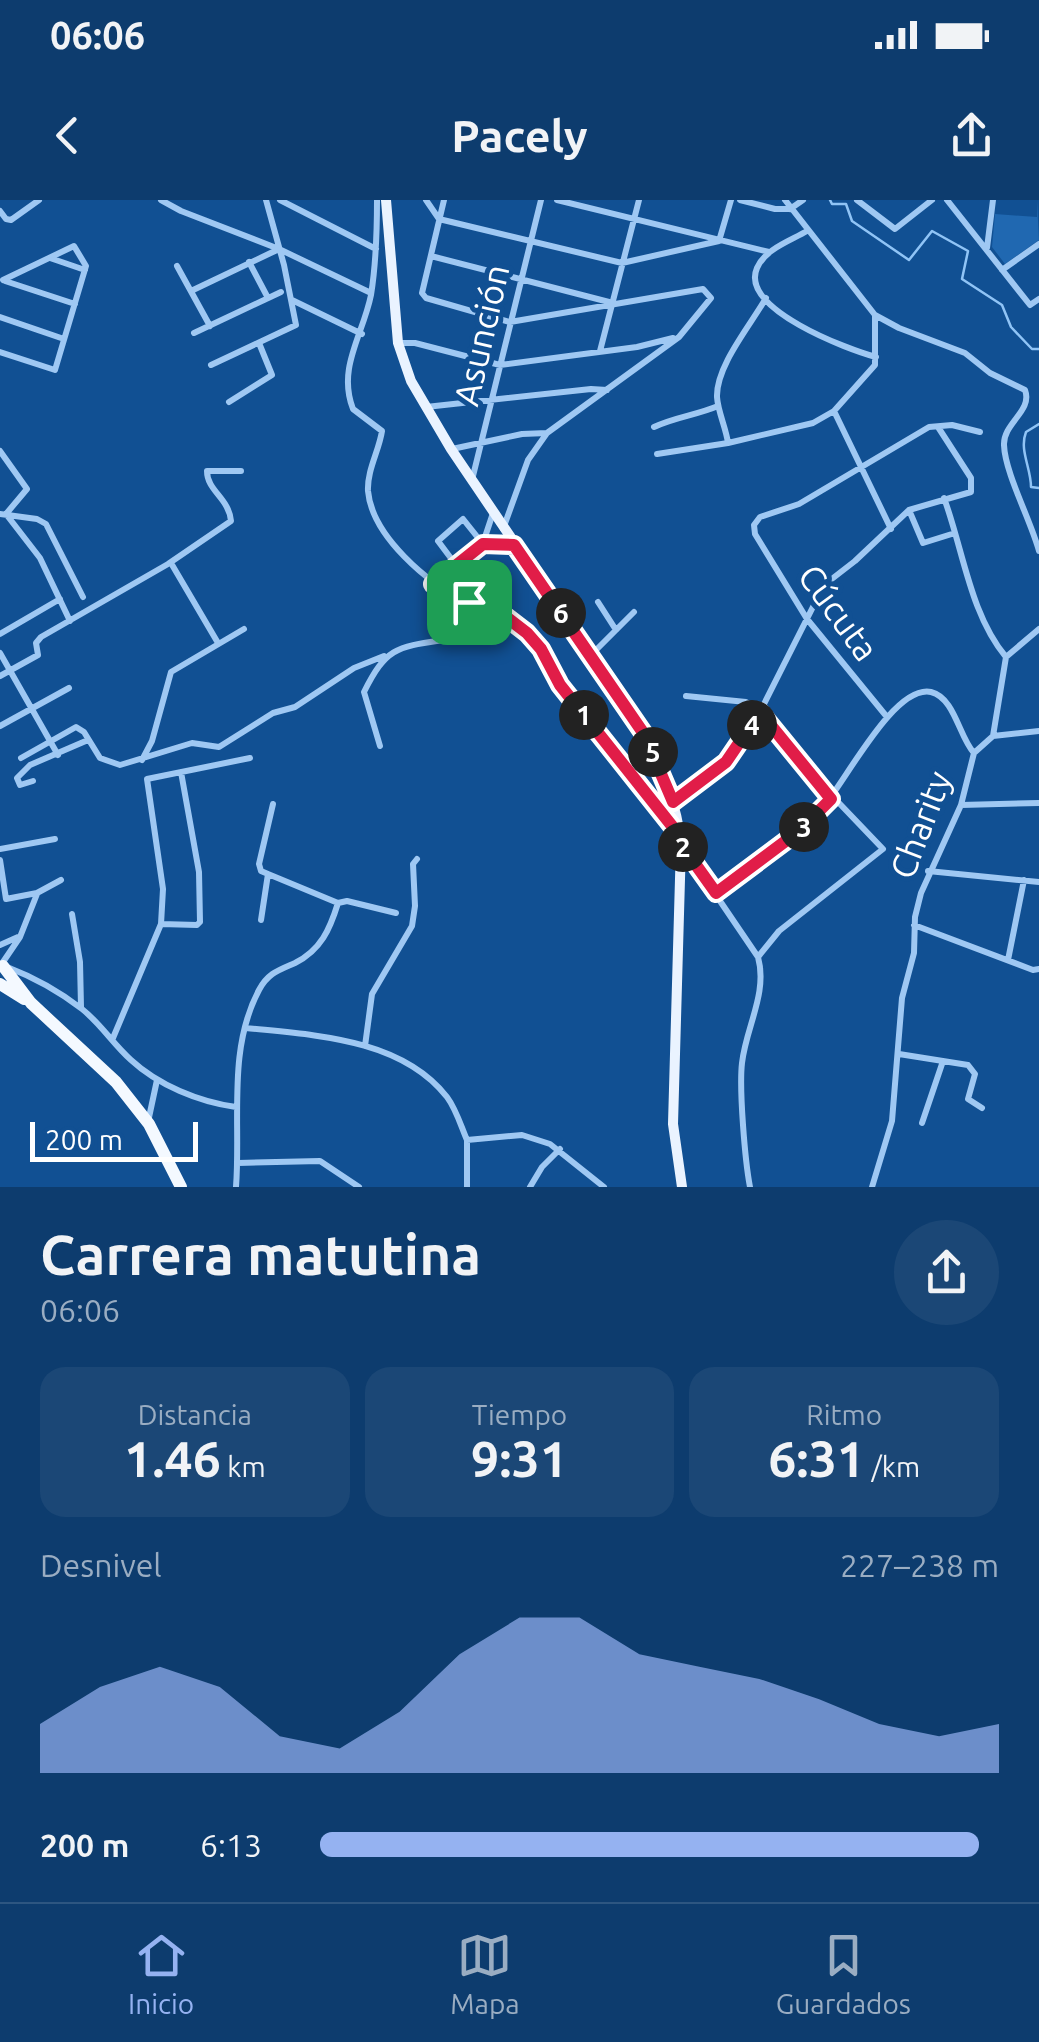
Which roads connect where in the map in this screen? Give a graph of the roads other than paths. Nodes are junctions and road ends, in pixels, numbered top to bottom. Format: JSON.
{"nodes":[{"id":1,"x":40,"y":200,"type":"edge"},
{"id":2,"x":161,"y":200,"type":"edge"},
{"id":3,"x":266,"y":200,"type":"edge"},
{"id":4,"x":279,"y":200,"type":"edge"},
{"id":5,"x":426,"y":200,"type":"edge"},
{"id":6,"x":444,"y":200,"type":"edge"},
{"id":7,"x":542,"y":200,"type":"edge"},
{"id":8,"x":558,"y":200,"type":"edge"},
{"id":9,"x":639,"y":200,"type":"edge"},
{"id":10,"x":730,"y":200,"type":"edge"},
{"id":11,"x":740,"y":200,"type":"edge"},
{"id":12,"x":785,"y":200,"type":"edge"},
{"id":13,"x":803,"y":200,"type":"edge"},
{"id":14,"x":932,"y":200,"type":"edge"},
{"id":15,"x":948,"y":200,"type":"edge"},
{"id":16,"x":993,"y":200,"type":"edge"},
{"id":17,"x":382,"y":201,"type":"edge"},
{"id":18,"x":864,"y":202,"type":"edge"},
{"id":19,"x":790,"y":209,"type":"junction"},
{"id":20,"x":0,"y":211,"type":"edge"},
{"id":21,"x":270,"y":216,"type":"junction"},
{"id":22,"x":635,"y":218,"type":"junction"},
{"id":23,"x":440,"y":219,"type":"junction"},
{"id":24,"x":807,"y":230,"type":"junction"},
{"id":25,"x":530,"y":240,"type":"junction"},
{"id":26,"x":720,"y":242,"type":"junction"},
{"id":27,"x":1039,"y":244,"type":"edge"},
{"id":28,"x":278,"y":249,"type":"junction"},
{"id":29,"x":376,"y":249,"type":"junction"},
{"id":30,"x":987,"y":250,"type":"junction"},
{"id":31,"x":769,"y":252,"type":"junction"},
{"id":32,"x":431,"y":256,"type":"junction"},
{"id":33,"x":49,"y":258,"type":"junction"},
{"id":34,"x":250,"y":262,"type":"junction"},
{"id":35,"x":622,"y":263,"type":"junction"},
{"id":36,"x":177,"y":266,"type":"dead end"},
{"id":37,"x":86,"y":270,"type":"junction"},
{"id":38,"x":1002,"y":270,"type":"junction"},
{"id":39,"x":1,"y":280,"type":"edge"},
{"id":40,"x":521,"y":280,"type":"junction"},
{"id":41,"x":191,"y":291,"type":"junction"},
{"id":42,"x":281,"y":292,"type":"dead end"},
{"id":43,"x":371,"y":293,"type":"junction"},
{"id":44,"x":268,"y":298,"type":"junction"},
{"id":45,"x":766,"y":298,"type":"junction"},
{"id":46,"x":1039,"y":298,"type":"edge"},
{"id":47,"x":292,"y":300,"type":"junction"},
{"id":48,"x":613,"y":303,"type":"junction"},
{"id":49,"x":75,"y":304,"type":"junction"},
{"id":50,"x":874,"y":314,"type":"junction"},
{"id":51,"x":0,"y":317,"type":"edge"},
{"id":52,"x":510,"y":322,"type":"junction"},
{"id":53,"x":210,"y":326,"type":"junction"},
{"id":54,"x":194,"y":334,"type":"dead end"},
{"id":55,"x":362,"y":334,"type":"junction"},
{"id":56,"x":678,"y":337,"type":"junction"},
{"id":57,"x":64,"y":339,"type":"junction"},
{"id":58,"x":259,"y":343,"type":"junction"},
{"id":59,"x":398,"y":343,"type":"junction"},
{"id":60,"x":600,"y":351,"type":"junction"},
{"id":61,"x":0,"y":352,"type":"edge"},
{"id":62,"x":876,"y":357,"type":"junction"},
{"id":63,"x":500,"y":364,"type":"junction"},
{"id":64,"x":211,"y":365,"type":"dead end"},
{"id":65,"x":607,"y":390,"type":"junction"},
{"id":66,"x":493,"y":400,"type":"junction"},
{"id":67,"x":229,"y":402,"type":"dead end"},
{"id":68,"x":718,"y":406,"type":"junction"},
{"id":69,"x":425,"y":407,"type":"junction"},
{"id":70,"x":834,"y":411,"type":"junction"},
{"id":71,"x":654,"y":427,"type":"dead end"},
{"id":72,"x":938,"y":428,"type":"junction"},
{"id":73,"x":980,"y":432,"type":"dead end"},
{"id":74,"x":547,"y":433,"type":"junction"},
{"id":75,"x":482,"y":443,"type":"junction"},
{"id":76,"x":728,"y":443,"type":"junction"},
{"id":77,"x":450,"y":449,"type":"junction"},
{"id":78,"x":0,"y":451,"type":"edge"},
{"id":79,"x":657,"y":454,"type":"dead end"},
{"id":80,"x":7,"y":460,"type":"junction"},
{"id":81,"x":0,"y":466,"type":"edge"},
{"id":82,"x":860,"y":470,"type":"junction"},
{"id":83,"x":241,"y":471,"type":"dead end"},
{"id":84,"x":472,"y":481,"type":"junction"},
{"id":85,"x":944,"y":498,"type":"junction"},
{"id":86,"x":909,"y":510,"type":"junction"},
{"id":87,"x":493,"y":513,"type":"junction"},
{"id":88,"x":3,"y":514,"type":"edge"},
{"id":89,"x":504,"y":528,"type":"junction"},
{"id":90,"x":891,"y":529,"type":"junction"},
{"id":91,"x":955,"y":534,"type":"junction"},
{"id":92,"x":483,"y":544,"type":"junction"},
{"id":93,"x":514,"y":545,"type":"junction"},
{"id":94,"x":1039,"y":551,"type":"edge"},
{"id":95,"x":171,"y":563,"type":"junction"},
{"id":96,"x":456,"y":565,"type":"junction"},
{"id":97,"x":433,"y":584,"type":"junction"},
{"id":98,"x":83,"y":597,"type":"dead end"},
{"id":99,"x":60,"y":598,"type":"junction"},
{"id":100,"x":469,"y":602,"type":"junction"},
{"id":101,"x":598,"y":602,"type":"dead end"},
{"id":102,"x":634,"y":612,"type":"dead end"},
{"id":103,"x":807,"y":619,"type":"junction"},
{"id":104,"x":70,"y":621,"type":"junction"},
{"id":105,"x":244,"y":629,"type":"dead end"},
{"id":106,"x":1039,"y":629,"type":"edge"},
{"id":107,"x":616,"y":630,"type":"junction"},
{"id":108,"x":0,"y":634,"type":"edge"},
{"id":109,"x":218,"y":643,"type":"junction"},
{"id":110,"x":0,"y":653,"type":"edge"},
{"id":111,"x":384,"y":656,"type":"junction"},
{"id":112,"x":591,"y":656,"type":"junction"},
{"id":113,"x":1006,"y":657,"type":"junction"},
{"id":114,"x":10,"y":670,"type":"junction"},
{"id":115,"x":0,"y":676,"type":"edge"},
{"id":116,"x":69,"y":688,"type":"dead end"},
{"id":117,"x":686,"y":696,"type":"dead end"},
{"id":118,"x":31,"y":708,"type":"junction"},
{"id":119,"x":760,"y":712,"type":"junction"},
{"id":120,"x":886,"y":717,"type":"junction"},
{"id":121,"x":0,"y":726,"type":"edge"},
{"id":122,"x":1039,"y":730,"type":"edge"},
{"id":123,"x":993,"y":736,"type":"junction"},
{"id":124,"x":89,"y":740,"type":"junction"},
{"id":125,"x":50,"y":742,"type":"junction"},
{"id":126,"x":380,"y":746,"type":"dead end"},
{"id":127,"x":974,"y":753,"type":"junction"},
{"id":128,"x":58,"y":755,"type":"junction"},
{"id":129,"x":21,"y":758,"type":"dead end"},
{"id":130,"x":250,"y":758,"type":"dead end"},
{"id":131,"x":140,"y":762,"type":"junction"},
{"id":132,"x":182,"y":772,"type":"junction"},
{"id":133,"x":32,"y":782,"type":"dead end"},
{"id":134,"x":831,"y":799,"type":"junction"},
{"id":135,"x":673,"y":802,"type":"junction"},
{"id":136,"x":1039,"y":803,"type":"edge"},
{"id":137,"x":274,"y":804,"type":"dead end"},
{"id":138,"x":961,"y":805,"type":"junction"},
{"id":139,"x":55,"y":839,"type":"dead end"},
{"id":140,"x":681,"y":840,"type":"junction"},
{"id":141,"x":0,"y":849,"type":"edge"},
{"id":142,"x":417,"y":859,"type":"dead end"},
{"id":143,"x":0,"y":860,"type":"edge"},
{"id":144,"x":928,"y":872,"type":"junction"},
{"id":145,"x":268,"y":874,"type":"junction"},
{"id":146,"x":61,"y":880,"type":"dead end"},
{"id":147,"x":1024,"y":880,"type":"junction"},
{"id":148,"x":1039,"y":882,"type":"edge"},
{"id":149,"x":37,"y":893,"type":"junction"},
{"id":150,"x":716,"y":893,"type":"junction"},
{"id":151,"x":338,"y":903,"type":"junction"},
{"id":152,"x":396,"y":913,"type":"dead end"},
{"id":153,"x":72,"y":914,"type":"dead end"},
{"id":154,"x":261,"y":920,"type":"dead end"},
{"id":155,"x":161,"y":924,"type":"junction"},
{"id":156,"x":914,"y":925,"type":"junction"},
{"id":157,"x":20,"y":937,"type":"junction"},
{"id":158,"x":0,"y":945,"type":"edge"},
{"id":159,"x":758,"y":956,"type":"junction"},
{"id":160,"x":1008,"y":960,"type":"junction"},
{"id":161,"x":2,"y":964,"type":"edge"},
{"id":162,"x":1039,"y":969,"type":"edge"},
{"id":163,"x":0,"y":984,"type":"edge"},
{"id":164,"x":31,"y":1003,"type":"junction"},
{"id":165,"x":81,"y":1009,"type":"junction"},
{"id":166,"x":246,"y":1028,"type":"junction"},
{"id":167,"x":113,"y":1038,"type":"junction"},
{"id":168,"x":365,"y":1046,"type":"junction"},
{"id":169,"x":899,"y":1054,"type":"junction"},
{"id":170,"x":943,"y":1061,"type":"junction"},
{"id":171,"x":156,"y":1080,"type":"junction"},
{"id":172,"x":236,"y":1107,"type":"junction"},
{"id":173,"x":982,"y":1108,"type":"dead end"},
{"id":174,"x":148,"y":1122,"type":"junction"},
{"id":175,"x":922,"y":1123,"type":"dead end"},
{"id":176,"x":467,"y":1140,"type":"junction"},
{"id":177,"x":560,"y":1150,"type":"junction"},
{"id":178,"x":238,"y":1163,"type":"junction"},
{"id":179,"x":599,"y":1185,"type":"edge"},
{"id":180,"x":181,"y":1187,"type":"edge"},
{"id":181,"x":236,"y":1187,"type":"edge"},
{"id":182,"x":359,"y":1187,"type":"edge"},
{"id":183,"x":467,"y":1187,"type":"edge"},
{"id":184,"x":530,"y":1187,"type":"edge"},
{"id":185,"x":682,"y":1187,"type":"edge"},
{"id":186,"x":750,"y":1187,"type":"edge"},
{"id":187,"x":872,"y":1187,"type":"edge"}],
"edges":[{"from":1,"to":20,"type":"street"},
{"from":2,"to":28,"type":"street"},
{"from":3,"to":21,"type":"street"},
{"from":4,"to":21,"type":"street"},
{"from":4,"to":29,"type":"street"},
{"from":5,"to":23,"type":"street"},
{"from":6,"to":23,"type":"street"},
{"from":7,"to":25,"type":"street","name":"Asunción"},
{"from":8,"to":22,"type":"street"},
{"from":9,"to":22,"type":"street"},
{"from":10,"to":26,"type":"street"},
{"from":11,"to":19,"type":"street"},
{"from":12,"to":19,"type":"street"},
{"from":13,"to":19,"type":"street"},
{"from":14,"to":18,"type":"street"},
{"from":15,"to":30,"type":"street"},
{"from":16,"to":30,"type":"street"},
{"from":17,"to":29,"type":"street"},
{"from":17,"to":59,"type":"main road"},
{"from":19,"to":24,"type":"street"},
{"from":21,"to":28,"type":"street"},
{"from":22,"to":26,"type":"street"},
{"from":22,"to":35,"type":"street"},
{"from":23,"to":25,"type":"street"},
{"from":23,"to":32,"type":"street"},
{"from":24,"to":31,"type":"street"},
{"from":24,"to":50,"type":"street"},
{"from":25,"to":35,"type":"street"},
{"from":25,"to":40,"type":"street","name":"Asunción"},
{"from":26,"to":31,"type":"street"},
{"from":26,"to":35,"type":"street"},
{"from":27,"to":38,"type":"street"},
{"from":28,"to":34,"type":"street"},
{"from":28,"to":43,"type":"street"},
{"from":28,"to":47,"type":"street"},
{"from":29,"to":43,"type":"street"},
{"from":30,"to":38,"type":"street"},
{"from":31,"to":45,"type":"street"},
{"from":32,"to":40,"type":"street"},
{"from":32,"to":52,"type":"street"},
{"from":33,"to":37,"type":"street"},
{"from":33,"to":37,"type":"street"},
{"from":33,"to":39,"type":"street"},
{"from":34,"to":41,"type":"street"},
{"from":34,"to":44,"type":"street"},
{"from":35,"to":48,"type":"street"},
{"from":36,"to":41,"type":"street"},
{"from":37,"to":49,"type":"street"},
{"from":38,"to":46,"type":"street"},
{"from":39,"to":49,"type":"street"},
{"from":40,"to":48,"type":"street"},
{"from":40,"to":52,"type":"street","name":"Asunción"},
{"from":41,"to":53,"type":"street"},
{"from":42,"to":44,"type":"street"},
{"from":43,"to":55,"type":"street"},
{"from":44,"to":53,"type":"street"},
{"from":45,"to":62,"type":"street"},
{"from":45,"to":68,"type":"street"},
{"from":47,"to":55,"type":"street"},
{"from":47,"to":58,"type":"street"},
{"from":48,"to":52,"type":"street"},
{"from":48,"to":56,"type":"street"},
{"from":48,"to":60,"type":"street"},
{"from":49,"to":57,"type":"street"},
{"from":50,"to":62,"type":"street"},
{"from":50,"to":94,"type":"street"},
{"from":51,"to":57,"type":"street"},
{"from":52,"to":63,"type":"street","name":"Asunción"},
{"from":53,"to":54,"type":"street"},
{"from":55,"to":97,"type":"street"},
{"from":56,"to":60,"type":"street"},
{"from":56,"to":65,"type":"street"},
{"from":57,"to":61,"type":"street"},
{"from":58,"to":64,"type":"street"},
{"from":58,"to":67,"type":"street"},
{"from":59,"to":63,"type":"street"},
{"from":59,"to":69,"type":"main road"},
{"from":60,"to":63,"type":"street"},
{"from":62,"to":70,"type":"street"},
{"from":63,"to":66,"type":"street","name":"Asunción"},
{"from":65,"to":66,"type":"street"},
{"from":65,"to":74,"type":"street"},
{"from":66,"to":69,"type":"street"},
{"from":66,"to":75,"type":"street","name":"Asunción"},
{"from":68,"to":71,"type":"street"},
{"from":68,"to":76,"type":"street"},
{"from":69,"to":77,"type":"main road"},
{"from":70,"to":76,"type":"street"},
{"from":70,"to":82,"type":"street"},
{"from":72,"to":73,"type":"street"},
{"from":72,"to":82,"type":"street"},
{"from":72,"to":85,"type":"street"},
{"from":74,"to":75,"type":"street"},
{"from":74,"to":89,"type":"street"},
{"from":75,"to":77,"type":"street"},
{"from":75,"to":84,"type":"street","name":"Asunción"},
{"from":76,"to":79,"type":"street"},
{"from":77,"to":84,"type":"main road"},
{"from":78,"to":80,"type":"street"},
{"from":80,"to":81,"type":"street"},
{"from":80,"to":88,"type":"street"},
{"from":82,"to":90,"type":"street"},
{"from":82,"to":103,"type":"street","name":"Cúcuta"},
{"from":83,"to":95,"type":"street"},
{"from":84,"to":87,"type":"main road"},
{"from":85,"to":86,"type":"street"},
{"from":85,"to":91,"type":"street"},
{"from":86,"to":90,"type":"street"},
{"from":86,"to":91,"type":"street"},
{"from":87,"to":89,"type":"main road"},
{"from":87,"to":92,"type":"street"},
{"from":88,"to":98,"type":"street"},
{"from":88,"to":99,"type":"street"},
{"from":89,"to":93,"type":"main road"},
{"from":90,"to":103,"type":"street"},
{"from":91,"to":113,"type":"street"},
{"from":92,"to":93,"type":"street"},
{"from":92,"to":96,"type":"street"},
{"from":92,"to":96,"type":"street"},
{"from":93,"to":112,"type":"main road"},
{"from":95,"to":104,"type":"street"},
{"from":95,"to":109,"type":"street"},
{"from":96,"to":97,"type":"street"},
{"from":97,"to":100,"type":"street"},
{"from":99,"to":104,"type":"street"},
{"from":99,"to":108,"type":"street"},
{"from":100,"to":111,"type":"street"},
{"from":100,"to":140,"type":"street"},
{"from":101,"to":107,"type":"street"},
{"from":102,"to":107,"type":"street"},
{"from":103,"to":119,"type":"street"},
{"from":103,"to":120,"type":"street","name":"Cúcuta"},
{"from":104,"to":114,"type":"street"},
{"from":105,"to":109,"type":"street"},
{"from":106,"to":113,"type":"street"},
{"from":107,"to":112,"type":"street"},
{"from":109,"to":131,"type":"street"},
{"from":110,"to":114,"type":"street"},
{"from":111,"to":126,"type":"street"},
{"from":111,"to":131,"type":"street"},
{"from":112,"to":135,"type":"main road"},
{"from":113,"to":123,"type":"street"},
{"from":114,"to":115,"type":"street"},
{"from":114,"to":118,"type":"street"},
{"from":116,"to":118,"type":"street"},
{"from":117,"to":119,"type":"street"},
{"from":118,"to":121,"type":"street"},
{"from":118,"to":125,"type":"street"},
{"from":119,"to":134,"type":"street"},
{"from":119,"to":135,"type":"street"},
{"from":120,"to":127,"type":"street"},
{"from":120,"to":134,"type":"street"},
{"from":122,"to":123,"type":"street"},
{"from":123,"to":127,"type":"street","name":"Charity"},
{"from":124,"to":125,"type":"street"},
{"from":124,"to":128,"type":"street"},
{"from":124,"to":131,"type":"street"},
{"from":125,"to":128,"type":"street"},
{"from":125,"to":129,"type":"street"},
{"from":127,"to":138,"type":"street","name":"Charity"},
{"from":128,"to":133,"type":"street"},
{"from":130,"to":132,"type":"street"},
{"from":132,"to":155,"type":"street"},
{"from":132,"to":155,"type":"street"},
{"from":134,"to":150,"type":"street"},
{"from":134,"to":159,"type":"street"},
{"from":135,"to":140,"type":"main road"},
{"from":136,"to":138,"type":"street"},
{"from":137,"to":145,"type":"street"},
{"from":138,"to":144,"type":"street","name":"Charity"},
{"from":139,"to":141,"type":"street"},
{"from":140,"to":150,"type":"street"},
{"from":140,"to":185,"type":"main road"},
{"from":142,"to":168,"type":"street"},
{"from":143,"to":149,"type":"street"},
{"from":144,"to":147,"type":"street"},
{"from":144,"to":156,"type":"street","name":"Charity"},
{"from":145,"to":151,"type":"street"},
{"from":145,"to":154,"type":"street"},
{"from":146,"to":149,"type":"street"},
{"from":147,"to":148,"type":"street"},
{"from":147,"to":160,"type":"street"},
{"from":149,"to":157,"type":"street"},
{"from":150,"to":159,"type":"street"},
{"from":151,"to":152,"type":"street"},
{"from":151,"to":166,"type":"street"},
{"from":153,"to":165,"type":"street"},
{"from":155,"to":167,"type":"street"},
{"from":156,"to":160,"type":"street"},
{"from":156,"to":169,"type":"street","name":"Charity"},
{"from":157,"to":158,"type":"street"},
{"from":157,"to":161,"type":"street"},
{"from":159,"to":186,"type":"street"},
{"from":160,"to":162,"type":"street"},
{"from":161,"to":164,"type":"highway"},
{"from":161,"to":165,"type":"street"},
{"from":163,"to":164,"type":"highway"},
{"from":164,"to":174,"type":"highway"},
{"from":165,"to":167,"type":"street"},
{"from":166,"to":168,"type":"street"},
{"from":166,"to":172,"type":"street"},
{"from":167,"to":171,"type":"street"},
{"from":168,"to":176,"type":"street"},
{"from":169,"to":170,"type":"street"},
{"from":169,"to":187,"type":"street","name":"Charity"},
{"from":170,"to":173,"type":"street"},
{"from":170,"to":175,"type":"street"},
{"from":171,"to":172,"type":"street"},
{"from":171,"to":174,"type":"street"},
{"from":172,"to":178,"type":"street"},
{"from":174,"to":180,"type":"highway"},
{"from":176,"to":177,"type":"street"},
{"from":176,"to":183,"type":"street"},
{"from":177,"to":179,"type":"street"},
{"from":177,"to":184,"type":"street"},
{"from":178,"to":181,"type":"street"},
{"from":178,"to":182,"type":"street"}]}
